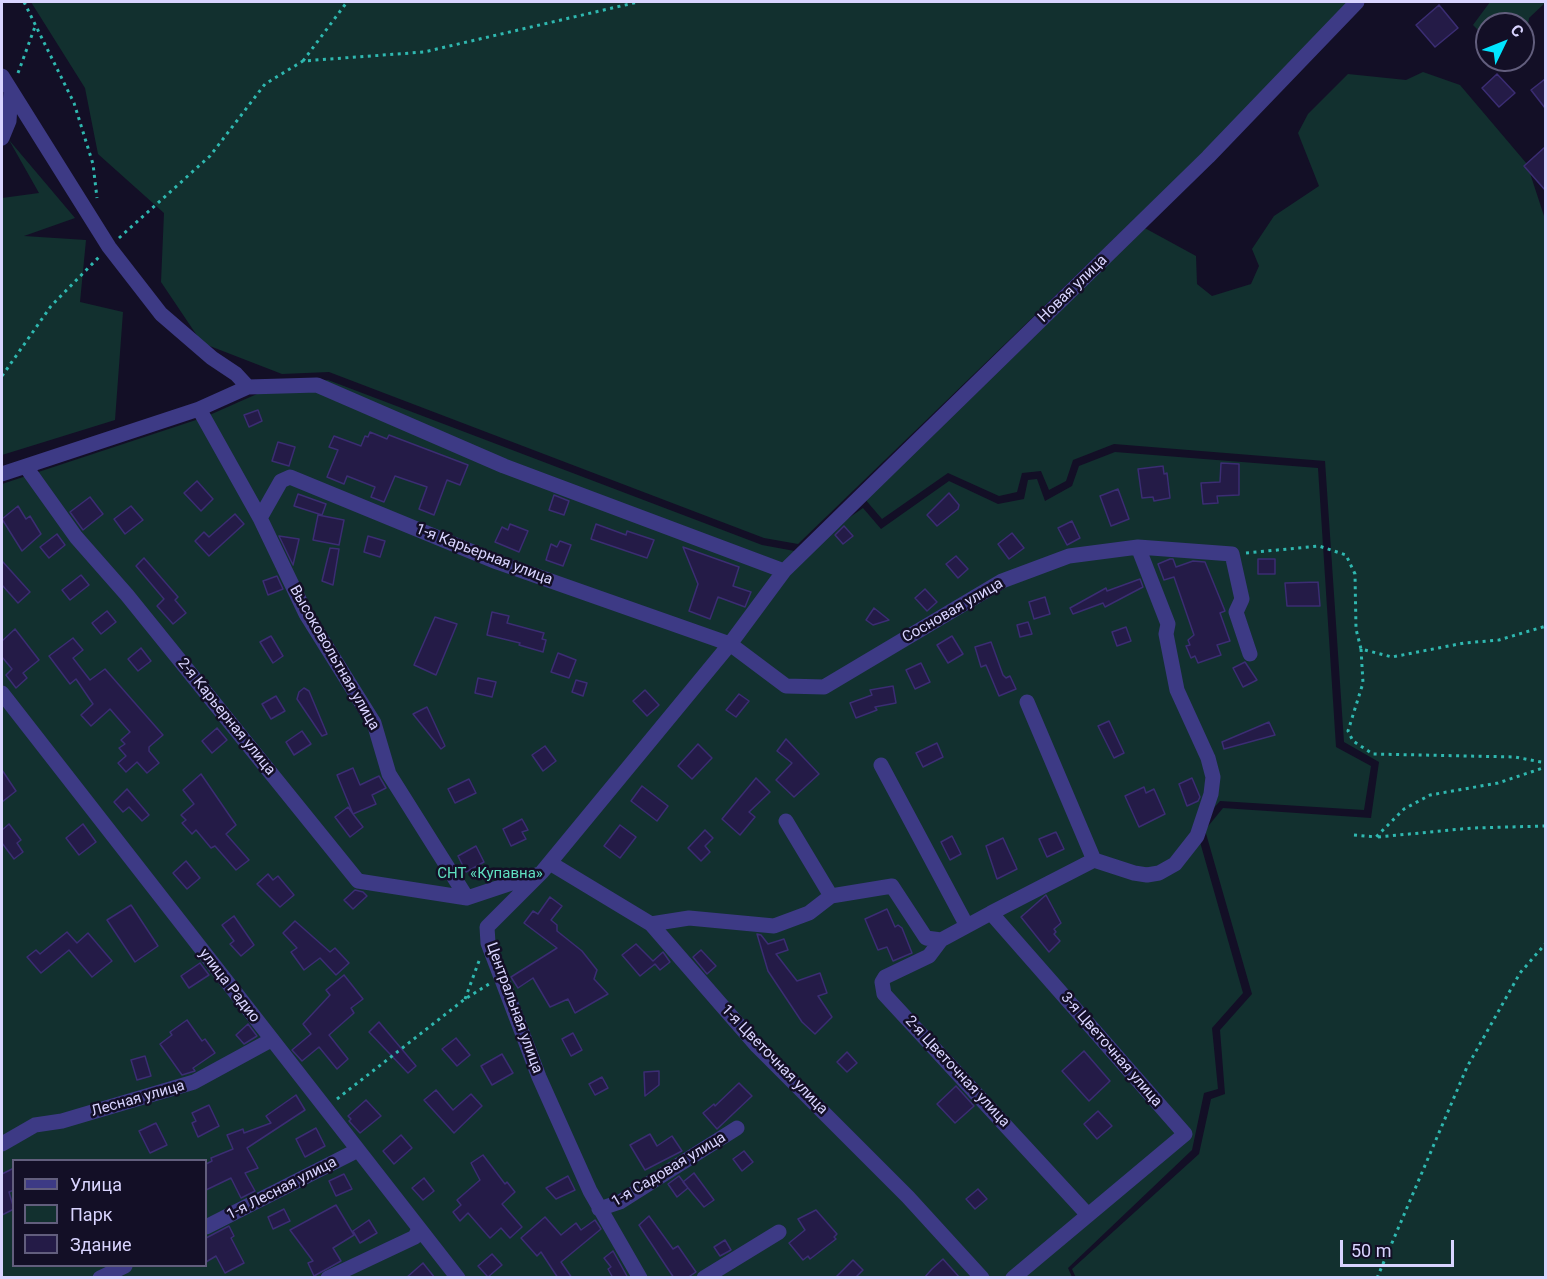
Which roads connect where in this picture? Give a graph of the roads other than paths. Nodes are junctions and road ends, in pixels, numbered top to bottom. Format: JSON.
{"nodes":[{"id":1,"x":1357,"y":2,"type":"edge"},
{"id":2,"x":2,"y":76,"type":"edge"},
{"id":3,"x":11,"y":91,"type":"junction"},
{"id":4,"x":2,"y":138,"type":"edge"},
{"id":5,"x":248,"y":387,"type":"junction"},
{"id":6,"x":199,"y":409,"type":"junction"},
{"id":7,"x":26,"y":467,"type":"junction"},
{"id":8,"x":2,"y":474,"type":"edge"},
{"id":9,"x":260,"y":518,"type":"junction"},
{"id":10,"x":1138,"y":546,"type":"junction"},
{"id":11,"x":784,"y":571,"type":"junction"},
{"id":12,"x":730,"y":644,"type":"junction"},
{"id":13,"x":1250,"y":654,"type":"dead end"},
{"id":14,"x":2,"y":693,"type":"edge"},
{"id":15,"x":1027,"y":702,"type":"dead end"},
{"id":16,"x":881,"y":765,"type":"dead end"},
{"id":17,"x":786,"y":821,"type":"dead end"},
{"id":18,"x":1094,"y":860,"type":"junction"},
{"id":19,"x":546,"y":868,"type":"junction"},
{"id":20,"x":831,"y":896,"type":"junction"},
{"id":21,"x":467,"y":898,"type":"junction"},
{"id":22,"x":991,"y":913,"type":"junction"},
{"id":23,"x":651,"y":924,"type":"junction"},
{"id":24,"x":967,"y":926,"type":"junction"},
{"id":25,"x":940,"y":940,"type":"junction"},
{"id":26,"x":271,"y":1040,"type":"junction"},
{"id":27,"x":737,"y":1128,"type":"dead end"},
{"id":28,"x":2,"y":1144,"type":"edge"},
{"id":29,"x":358,"y":1150,"type":"junction"},
{"id":30,"x":599,"y":1209,"type":"junction"},
{"id":31,"x":1088,"y":1215,"type":"junction"},
{"id":32,"x":207,"y":1226,"type":"edge"},
{"id":33,"x":419,"y":1228,"type":"junction"},
{"id":34,"x":779,"y":1232,"type":"dead end"},
{"id":35,"x":123,"y":1267,"type":"edge"},
{"id":36,"x":100,"y":1278,"type":"edge"},
{"id":37,"x":328,"y":1278,"type":"edge"},
{"id":38,"x":458,"y":1278,"type":"edge"},
{"id":39,"x":640,"y":1278,"type":"edge"},
{"id":40,"x":704,"y":1278,"type":"edge"},
{"id":41,"x":982,"y":1278,"type":"edge"},
{"id":42,"x":1013,"y":1278,"type":"edge"}],
"edges":[{"from":1,"to":11,"type":"street","name":"Новая улица"},
{"from":2,"to":3,"type":"street"},
{"from":3,"to":4,"type":"street"},
{"from":3,"to":5,"type":"street"},
{"from":5,"to":6,"type":"street"},
{"from":5,"to":11,"type":"street"},
{"from":6,"to":7,"type":"street"},
{"from":6,"to":9,"type":"street","name":"Высоковольтная улица"},
{"from":7,"to":8,"type":"street"},
{"from":7,"to":21,"type":"street","name":"2-я Карьерная улица"},
{"from":9,"to":12,"type":"street","name":"1-я Карьерная улица"},
{"from":9,"to":21,"type":"street","name":"Высоковольтная улица"},
{"from":10,"to":12,"type":"street","name":"Сосновая улица"},
{"from":10,"to":13,"type":"street","name":"Сосновая улица"},
{"from":10,"to":18,"type":"street"},
{"from":11,"to":12,"type":"street","name":"Центральная улица"},
{"from":12,"to":19,"type":"street","name":"Центральная улица"},
{"from":14,"to":26,"type":"street","name":"улица Радио"},
{"from":15,"to":18,"type":"street"},
{"from":16,"to":24,"type":"street"},
{"from":17,"to":20,"type":"street"},
{"from":18,"to":22,"type":"street"},
{"from":19,"to":21,"type":"street"},
{"from":19,"to":23,"type":"street","name":"1-я Цветочная улица"},
{"from":19,"to":30,"type":"street","name":"Центральная улица"},
{"from":20,"to":23,"type":"street"},
{"from":20,"to":25,"type":"street"},
{"from":22,"to":24,"type":"street"},
{"from":22,"to":31,"type":"street","name":"3-я Цветочная улица"},
{"from":23,"to":41,"type":"street","name":"1-я Цветочная улица"},
{"from":24,"to":25,"type":"street"},
{"from":25,"to":31,"type":"street","name":"2-я Цветочная улица"},
{"from":26,"to":28,"type":"street","name":"Лесная улица"},
{"from":26,"to":29,"type":"street","name":"улица Радио"},
{"from":27,"to":30,"type":"street","name":"1-я Садовая улица"},
{"from":29,"to":32,"type":"street","name":"1-я Лесная улица"},
{"from":29,"to":33,"type":"street","name":"улица Радио"},
{"from":30,"to":39,"type":"street","name":"Центральная улица"},
{"from":31,"to":42,"type":"street"},
{"from":33,"to":37,"type":"street"},
{"from":33,"to":38,"type":"street","name":"улица Радио"},
{"from":34,"to":40,"type":"street"},
{"from":35,"to":36,"type":"street"}]}
